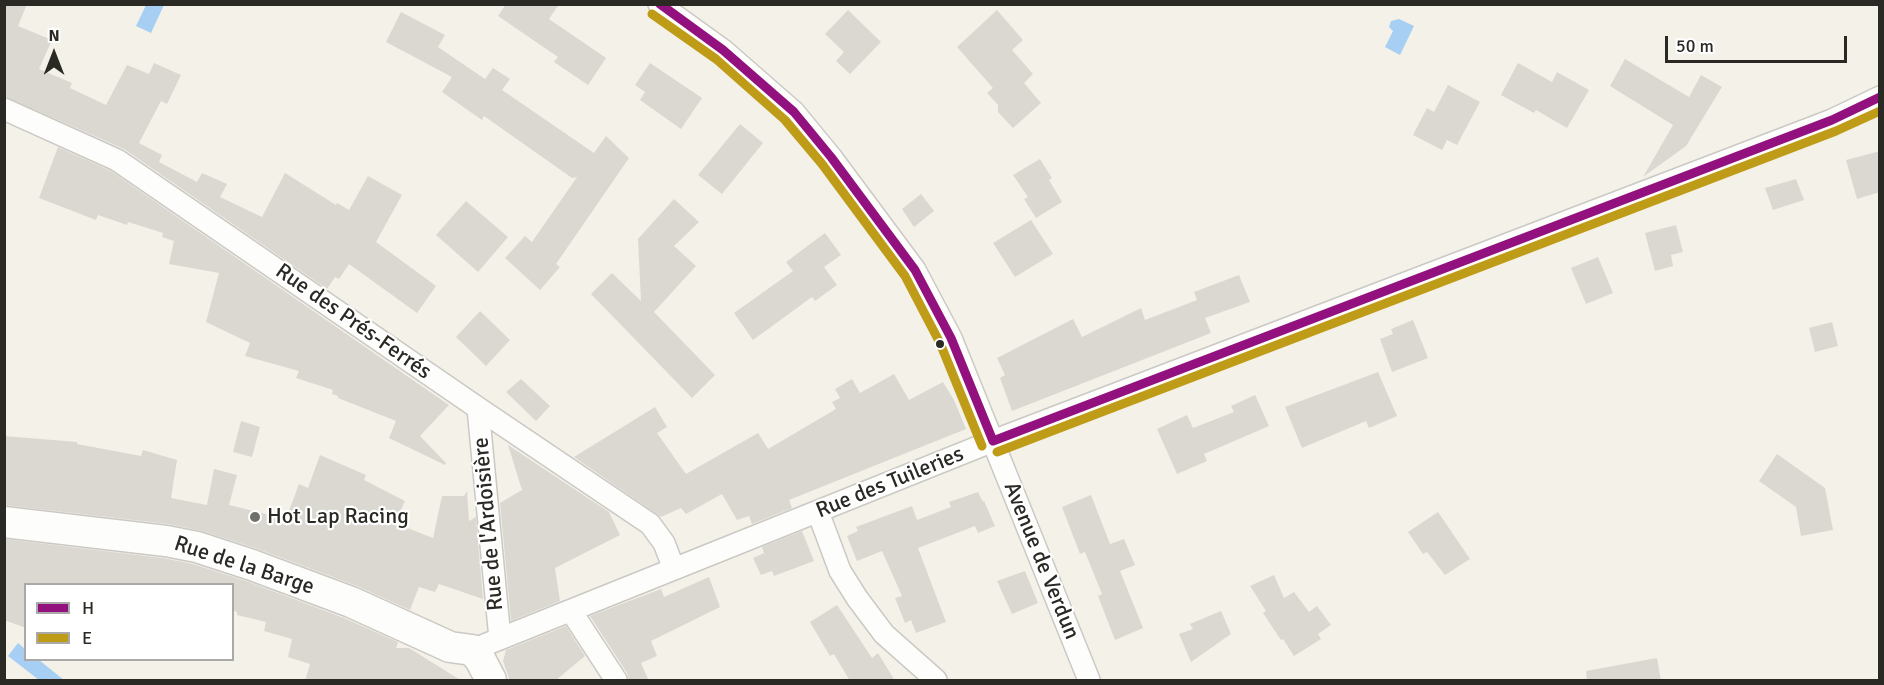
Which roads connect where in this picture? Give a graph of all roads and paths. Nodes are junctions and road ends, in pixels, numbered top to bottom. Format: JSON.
{"nodes":[{"id":1,"x":659,"y":4,"type":"edge"},
{"id":2,"x":1880,"y":97,"type":"edge"},
{"id":3,"x":4,"y":109,"type":"edge"},
{"id":4,"x":478,"y":408,"type":"junction"},
{"id":5,"x":993,"y":441,"type":"junction"},
{"id":6,"x":818,"y":512,"type":"junction"},
{"id":7,"x":4,"y":522,"type":"edge"},
{"id":8,"x":674,"y":569,"type":"junction"},
{"id":9,"x":571,"y":611,"type":"junction"},
{"id":10,"x":500,"y":639,"type":"junction"},
{"id":11,"x":472,"y":650,"type":"junction"},
{"id":12,"x":491,"y":681,"type":"edge"},
{"id":13,"x":616,"y":681,"type":"edge"},
{"id":14,"x":936,"y":681,"type":"edge"},
{"id":15,"x":1089,"y":681,"type":"edge"}],
"edges":[{"from":1,"to":5,"type":"street","name":"Avenue de Verdun"},
{"from":2,"to":5,"type":"street","name":"Rue des Tuileries"},
{"from":3,"to":4,"type":"street","name":"Rue des Prés-Ferrés"},
{"from":4,"to":8,"type":"street","name":"Rue des Prés-Ferrés"},
{"from":4,"to":10,"type":"street","name":"Rue de l'Ardoisière"},
{"from":5,"to":6,"type":"street","name":"Rue des Tuileries"},
{"from":5,"to":15,"type":"street","name":"Avenue de Verdun"},
{"from":6,"to":8,"type":"street","name":"Rue des Tuileries"},
{"from":6,"to":14,"type":"street"},
{"from":7,"to":11,"type":"main road","name":"Rue de la Barge"},
{"from":8,"to":9,"type":"street","name":"Rue des Tuileries"},
{"from":9,"to":10,"type":"street","name":"Rue des Tuileries"},
{"from":9,"to":13,"type":"street"},
{"from":10,"to":11,"type":"street","name":"Rue des Tuileries"},
{"from":11,"to":12,"type":"main road"}]}
